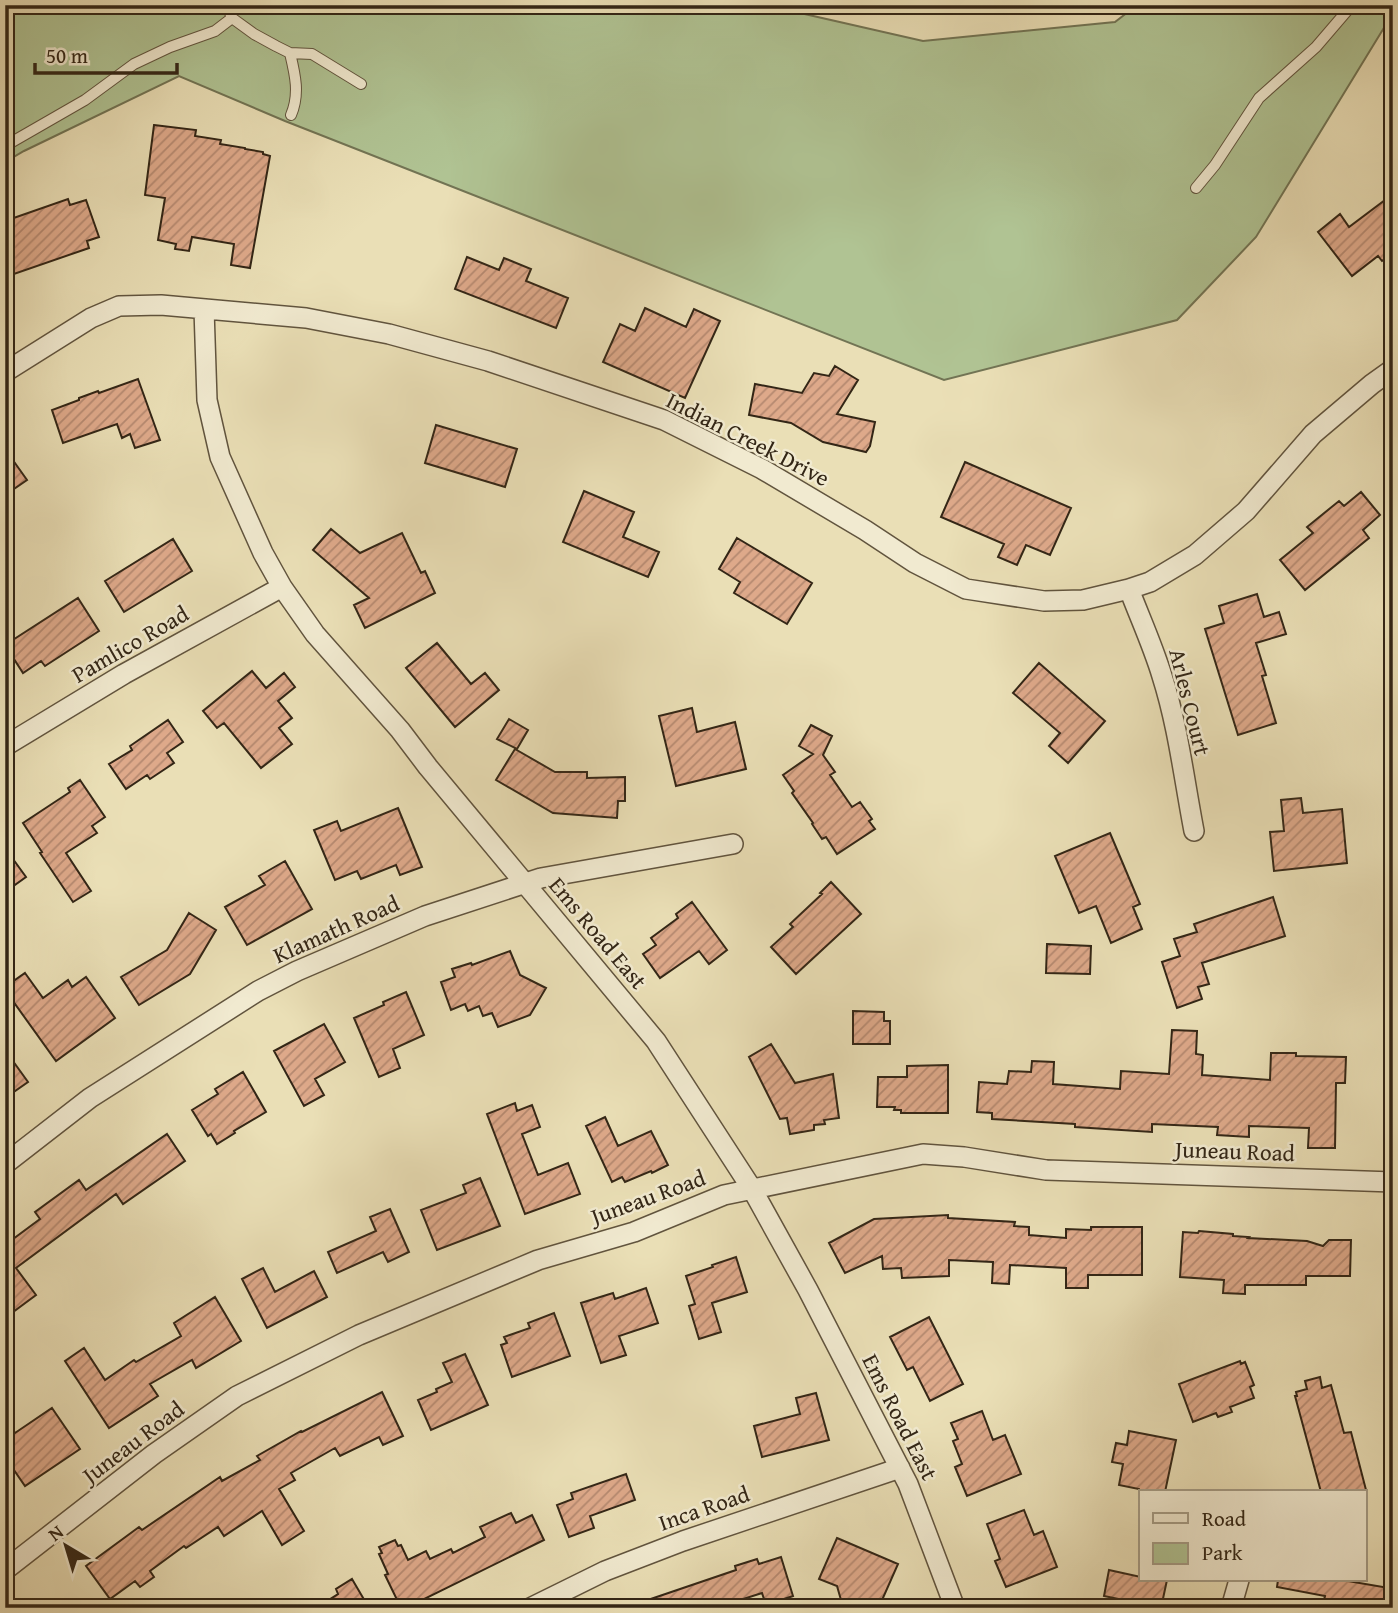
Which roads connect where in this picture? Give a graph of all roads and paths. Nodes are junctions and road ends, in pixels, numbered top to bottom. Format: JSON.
{"nodes":[{"id":1,"x":227,"y":5,"type":"edge"},
{"id":2,"x":1352,"y":5,"type":"edge"},
{"id":3,"x":232,"y":18,"type":"junction"},
{"id":4,"x":290,"y":53,"type":"junction"},
{"id":5,"x":361,"y":84,"type":"dead end"},
{"id":6,"x":291,"y":115,"type":"dead end"},
{"id":7,"x":5,"y":146,"type":"edge"},
{"id":8,"x":1196,"y":188,"type":"dead end"},
{"id":9,"x":204,"y":309,"type":"junction"},
{"id":10,"x":1393,"y":369,"type":"edge"},
{"id":11,"x":5,"y":372,"type":"edge"},
{"id":12,"x":282,"y":587,"type":"junction"},
{"id":13,"x":1129,"y":589,"type":"junction"},
{"id":14,"x":5,"y":746,"type":"edge"},
{"id":15,"x":1194,"y":831,"type":"dead end"},
{"id":16,"x":733,"y":844,"type":"dead end"},
{"id":17,"x":526,"y":883,"type":"junction"},
{"id":18,"x":5,"y":1164,"type":"edge"},
{"id":19,"x":1393,"y":1182,"type":"edge"},
{"id":20,"x":752,"y":1189,"type":"junction"},
{"id":21,"x":900,"y":1468,"type":"junction"},
{"id":22,"x":5,"y":1570,"type":"edge"},
{"id":23,"x":1238,"y":1582,"type":"edge"},
{"id":24,"x":530,"y":1608,"type":"edge"},
{"id":25,"x":955,"y":1608,"type":"edge"},
{"id":26,"x":1231,"y":1608,"type":"edge"}],
"edges":[{"from":1,"to":3,"type":"lane"},
{"from":2,"to":8,"type":"lane"},
{"from":3,"to":4,"type":"lane"},
{"from":3,"to":7,"type":"lane"},
{"from":4,"to":5,"type":"lane"},
{"from":4,"to":6,"type":"lane"},
{"from":9,"to":11,"type":"street","name":"Indian Creek Drive"},
{"from":9,"to":12,"type":"street","name":"Ems Road East"},
{"from":9,"to":13,"type":"street","name":"Indian Creek Drive"},
{"from":10,"to":13,"type":"street","name":"Indian Creek Drive"},
{"from":12,"to":14,"type":"street","name":"Pamlico Road"},
{"from":12,"to":17,"type":"street","name":"Ems Road East"},
{"from":13,"to":15,"type":"street","name":"Arles Court"},
{"from":16,"to":17,"type":"street","name":"Klamath Road"},
{"from":17,"to":18,"type":"street","name":"Klamath Road"},
{"from":17,"to":20,"type":"street","name":"Ems Road East"},
{"from":19,"to":20,"type":"street","name":"Juneau Road"},
{"from":20,"to":21,"type":"street","name":"Ems Road East"},
{"from":20,"to":22,"type":"street","name":"Juneau Road"},
{"from":21,"to":24,"type":"street","name":"Inca Road"},
{"from":21,"to":25,"type":"street","name":"Ems Road East"},
{"from":23,"to":26,"type":"street"}]}
